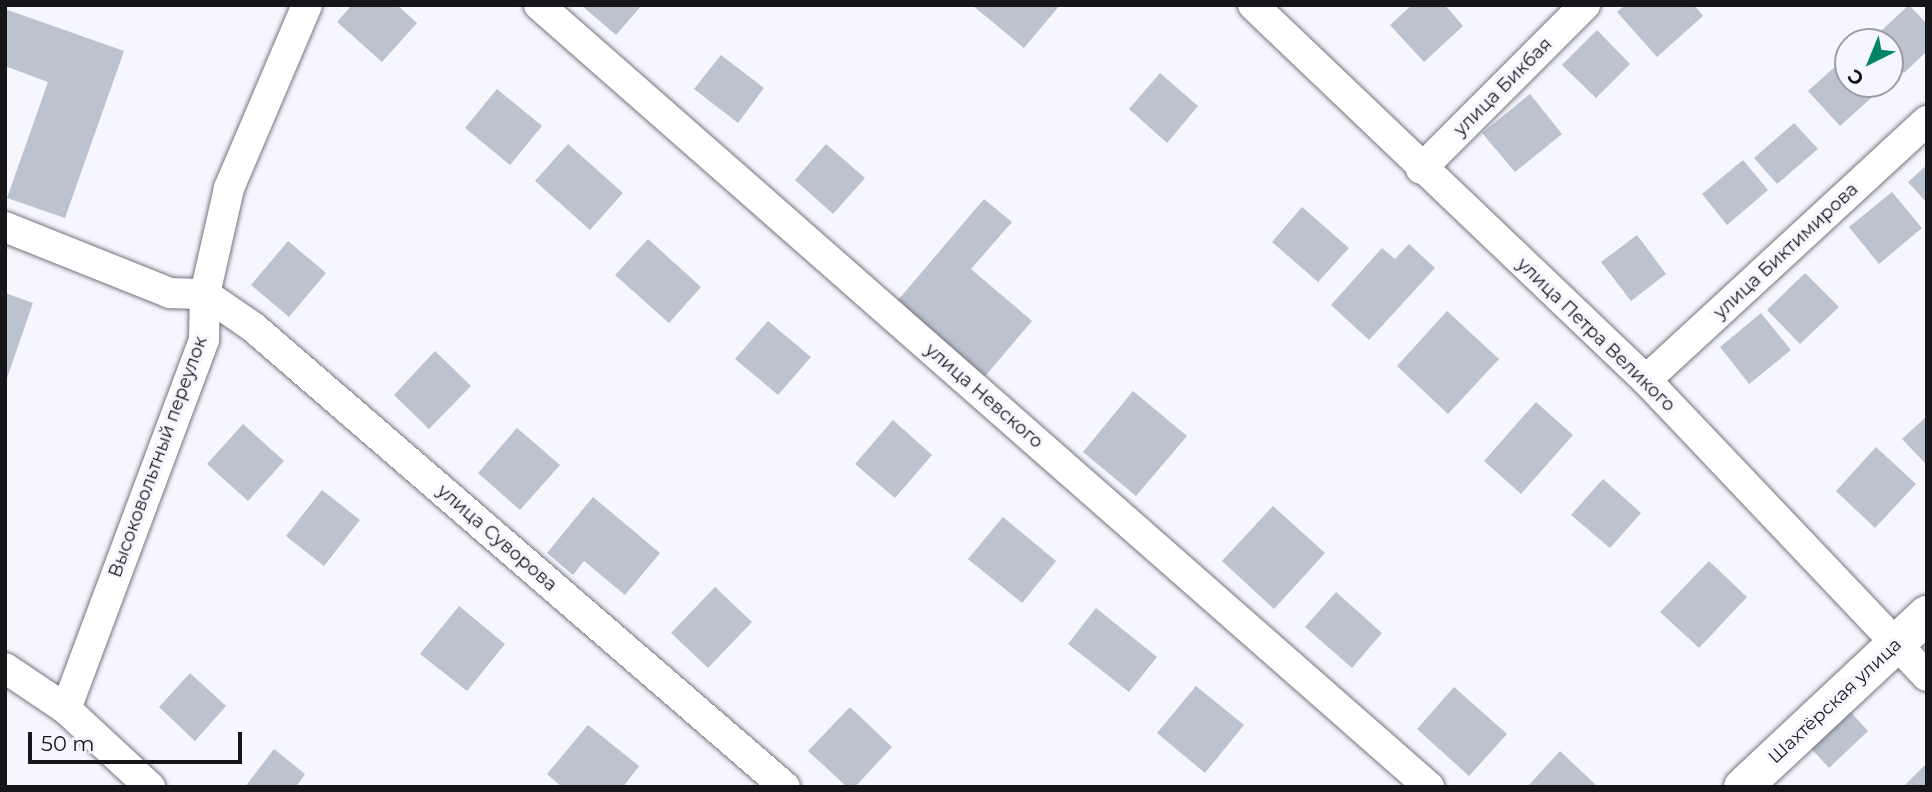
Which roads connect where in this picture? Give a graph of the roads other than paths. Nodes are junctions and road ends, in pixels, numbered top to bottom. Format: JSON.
{"nodes":[{"id":1,"x":307,"y":5,"type":"edge"},
{"id":2,"x":538,"y":5,"type":"edge"},
{"id":3,"x":1253,"y":5,"type":"edge"},
{"id":4,"x":1585,"y":5,"type":"edge"},
{"id":5,"x":1927,"y":121,"type":"edge"},
{"id":6,"x":1421,"y":169,"type":"junction"},
{"id":7,"x":5,"y":227,"type":"edge"},
{"id":8,"x":205,"y":294,"type":"junction"},
{"id":9,"x":1646,"y":380,"type":"junction"},
{"id":10,"x":1927,"y":615,"type":"edge"},
{"id":11,"x":1898,"y":644,"type":"junction"},
{"id":12,"x":5,"y":668,"type":"edge"},
{"id":13,"x":1927,"y":676,"type":"edge"},
{"id":14,"x":66,"y":709,"type":"junction"},
{"id":15,"x":150,"y":787,"type":"edge"},
{"id":16,"x":785,"y":787,"type":"edge"},
{"id":17,"x":1429,"y":787,"type":"edge"},
{"id":18,"x":1743,"y":787,"type":"edge"}],
"edges":[{"from":1,"to":8,"type":"street","name":"Высоковольтный переулок"},
{"from":2,"to":17,"type":"street","name":"улица Невского"},
{"from":3,"to":6,"type":"street","name":"улица Петра Великого"},
{"from":4,"to":6,"type":"street","name":"улица Бикбая"},
{"from":5,"to":9,"type":"street","name":"улица Биктимирова"},
{"from":6,"to":9,"type":"street","name":"улица Петра Великого"},
{"from":7,"to":8,"type":"street"},
{"from":8,"to":14,"type":"street","name":"Высоковольтный переулок"},
{"from":8,"to":16,"type":"street","name":"улица Суворова"},
{"from":9,"to":11,"type":"street","name":"улица Петра Великого"},
{"from":10,"to":11,"type":"street","name":"Шахтёрская улица"},
{"from":11,"to":13,"type":"street","name":"улица Петра Великого"},
{"from":11,"to":18,"type":"street","name":"Шахтёрская улица"},
{"from":12,"to":14,"type":"street"},
{"from":14,"to":15,"type":"street"}]}
